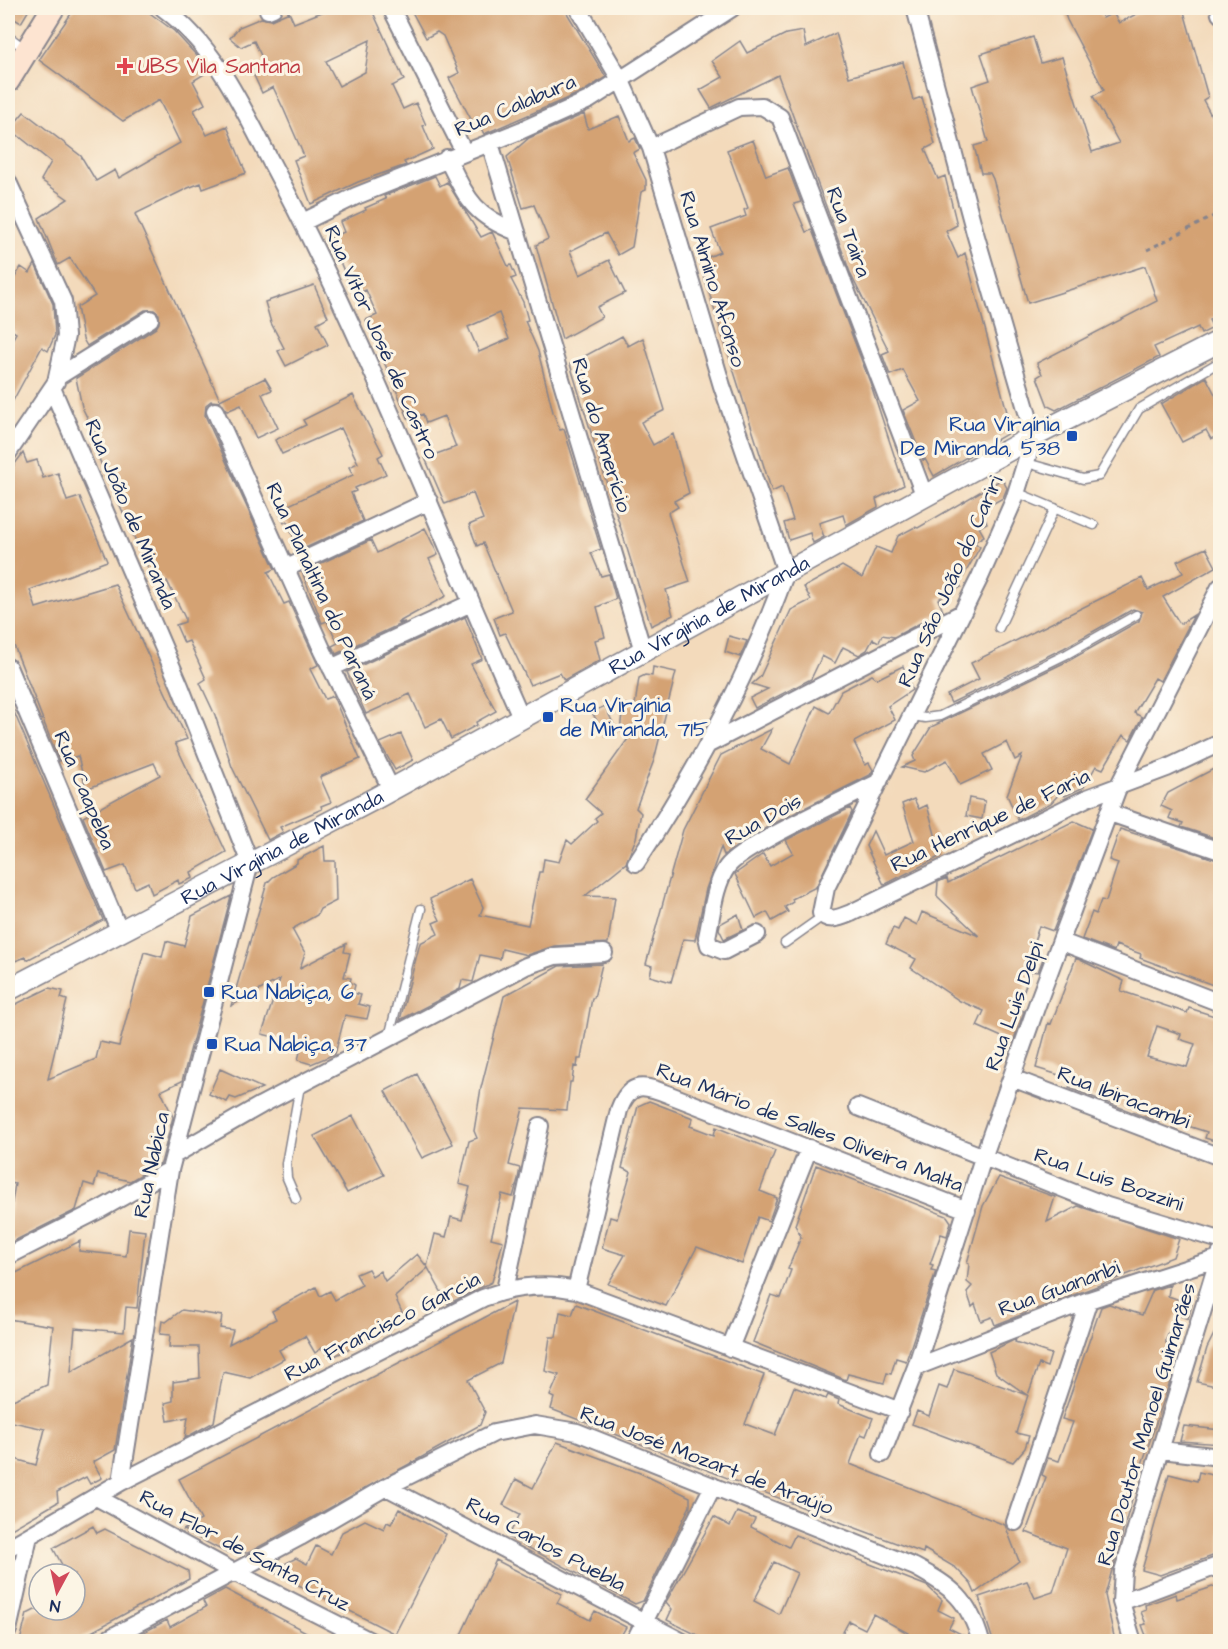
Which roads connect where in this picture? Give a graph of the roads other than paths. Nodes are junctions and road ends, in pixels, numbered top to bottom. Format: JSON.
{"nodes":[{"id":1,"x":53,"y":8,"type":"edge"},
{"id":2,"x":163,"y":8,"type":"edge"},
{"id":3,"x":392,"y":8,"type":"edge"},
{"id":4,"x":578,"y":8,"type":"edge"},
{"id":5,"x":732,"y":8,"type":"edge"},
{"id":6,"x":915,"y":8,"type":"edge"},
{"id":7,"x":1219,"y":8,"type":"edge"},
{"id":8,"x":1221,"y":14,"type":"edge"},
{"id":9,"x":8,"y":36,"type":"edge"},
{"id":10,"x":26,"y":50,"type":"junction"},
{"id":11,"x":8,"y":81,"type":"edge"},
{"id":12,"x":621,"y":81,"type":"junction"},
{"id":13,"x":490,"y":143,"type":"junction"},
{"id":14,"x":651,"y":148,"type":"junction"},
{"id":15,"x":464,"y":152,"type":"junction"},
{"id":16,"x":447,"y":158,"type":"junction"},
{"id":17,"x":8,"y":182,"type":"edge"},
{"id":18,"x":303,"y":222,"type":"junction"},
{"id":19,"x":517,"y":232,"type":"junction"},
{"id":20,"x":150,"y":319,"type":"dead end"},
{"id":21,"x":1221,"y":341,"type":"edge"},
{"id":22,"x":1216,"y":364,"type":"dead end"},
{"id":23,"x":56,"y":382,"type":"junction"},
{"id":24,"x":215,"y":411,"type":"dead end"},
{"id":25,"x":1034,"y":436,"type":"junction"},
{"id":26,"x":8,"y":453,"type":"edge"},
{"id":27,"x":1027,"y":463,"type":"junction"},
{"id":28,"x":1017,"y":492,"type":"junction"},
{"id":29,"x":925,"y":497,"type":"junction"},
{"id":30,"x":429,"y":501,"type":"junction"},
{"id":31,"x":1055,"y":508,"type":"junction"},
{"id":32,"x":1094,"y":525,"type":"dead end"},
{"id":33,"x":287,"y":568,"type":"junction"},
{"id":34,"x":786,"y":572,"type":"junction"},
{"id":35,"x":1221,"y":587,"type":"edge"},
{"id":36,"x":471,"y":603,"type":"junction"},
{"id":37,"x":962,"y":613,"type":"junction"},
{"id":38,"x":1136,"y":615,"type":"dead end"},
{"id":39,"x":999,"y":628,"type":"dead end"},
{"id":40,"x":643,"y":651,"type":"junction"},
{"id":41,"x":8,"y":667,"type":"edge"},
{"id":42,"x":331,"y":668,"type":"junction"},
{"id":43,"x":913,"y":716,"type":"junction"},
{"id":44,"x":522,"y":719,"type":"junction"},
{"id":45,"x":709,"y":744,"type":"junction"},
{"id":46,"x":1221,"y":744,"type":"edge"},
{"id":47,"x":879,"y":782,"type":"junction"},
{"id":48,"x":1119,"y":785,"type":"junction"},
{"id":49,"x":391,"y":789,"type":"junction"},
{"id":50,"x":1110,"y":813,"type":"junction"},
{"id":51,"x":1221,"y":851,"type":"edge"},
{"id":52,"x":249,"y":863,"type":"junction"},
{"id":53,"x":636,"y":863,"type":"dead end"},
{"id":54,"x":421,"y":909,"type":"dead end"},
{"id":55,"x":823,"y":916,"type":"junction"},
{"id":56,"x":120,"y":932,"type":"junction"},
{"id":57,"x":757,"y":934,"type":"dead end"},
{"id":58,"x":1062,"y":942,"type":"junction"},
{"id":59,"x":785,"y":943,"type":"dead end"},
{"id":60,"x":604,"y":953,"type":"dead end"},
{"id":61,"x":8,"y":990,"type":"edge"},
{"id":62,"x":1221,"y":1003,"type":"edge"},
{"id":63,"x":389,"y":1036,"type":"junction"},
{"id":64,"x":1012,"y":1078,"type":"junction"},
{"id":65,"x":301,"y":1084,"type":"junction"},
{"id":66,"x":858,"y":1107,"type":"dead end"},
{"id":67,"x":540,"y":1126,"type":"dead end"},
{"id":68,"x":809,"y":1148,"type":"junction"},
{"id":69,"x":1221,"y":1157,"type":"edge"},
{"id":70,"x":983,"y":1158,"type":"junction"},
{"id":71,"x":172,"y":1162,"type":"junction"},
{"id":72,"x":296,"y":1199,"type":"dead end"},
{"id":73,"x":967,"y":1210,"type":"junction"},
{"id":74,"x":1221,"y":1240,"type":"edge"},
{"id":75,"x":8,"y":1256,"type":"edge"},
{"id":76,"x":1219,"y":1263,"type":"edge"},
{"id":77,"x":505,"y":1290,"type":"junction"},
{"id":78,"x":576,"y":1290,"type":"junction"},
{"id":79,"x":1089,"y":1300,"type":"junction"},
{"id":80,"x":730,"y":1348,"type":"junction"},
{"id":81,"x":916,"y":1367,"type":"junction"},
{"id":82,"x":900,"y":1411,"type":"junction"},
{"id":83,"x":1162,"y":1450,"type":"junction"},
{"id":84,"x":882,"y":1454,"type":"dead end"},
{"id":85,"x":1221,"y":1457,"type":"edge"},
{"id":86,"x":121,"y":1482,"type":"junction"},
{"id":87,"x":713,"y":1486,"type":"junction"},
{"id":88,"x":386,"y":1487,"type":"junction"},
{"id":89,"x":98,"y":1498,"type":"junction"},
{"id":90,"x":1015,"y":1522,"type":"dead end"},
{"id":91,"x":29,"y":1536,"type":"junction"},
{"id":92,"x":8,"y":1548,"type":"edge"},
{"id":93,"x":1221,"y":1566,"type":"edge"},
{"id":94,"x":232,"y":1571,"type":"junction"},
{"id":95,"x":1121,"y":1602,"type":"junction"},
{"id":96,"x":645,"y":1622,"type":"junction"},
{"id":97,"x":8,"y":1630,"type":"edge"},
{"id":98,"x":363,"y":1640,"type":"edge"},
{"id":99,"x":102,"y":1641,"type":"edge"},
{"id":100,"x":634,"y":1641,"type":"edge"},
{"id":101,"x":683,"y":1641,"type":"edge"},
{"id":102,"x":981,"y":1641,"type":"edge"},
{"id":103,"x":1133,"y":1641,"type":"edge"}],
"edges":[{"from":1,"to":10,"type":"main road"},
{"from":2,"to":18,"type":"street","name":"Rua Vítor José de Castro"},
{"from":3,"to":15,"type":"street"},
{"from":4,"to":12,"type":"street","name":"Rua Almino Afonso"},
{"from":5,"to":12,"type":"street","name":"Rua Calabura"},
{"from":6,"to":25,"type":"street"},
{"from":7,"to":8,"type":"street"},
{"from":9,"to":10,"type":"lane"},
{"from":10,"to":11,"type":"main road"},
{"from":12,"to":13,"type":"street","name":"Rua Calabura"},
{"from":12,"to":14,"type":"street","name":"Rua Almino Afonso"},
{"from":13,"to":15,"type":"street","name":"Rua Calabura"},
{"from":13,"to":19,"type":"street","name":"Rua do Amerício"},
{"from":14,"to":29,"type":"street","name":"Rua Taira"},
{"from":14,"to":34,"type":"street","name":"Rua Almino Afonso"},
{"from":15,"to":16,"type":"street","name":"Rua Calabura"},
{"from":16,"to":18,"type":"street","name":"Rua Calabura"},
{"from":16,"to":19,"type":"street"},
{"from":17,"to":23,"type":"street"},
{"from":18,"to":30,"type":"street","name":"Rua Vítor José de Castro"},
{"from":19,"to":40,"type":"street","name":"Rua do Amerício"},
{"from":20,"to":23,"type":"street"},
{"from":21,"to":25,"type":"street","name":"Rua Virgínia de Miranda"},
{"from":22,"to":27,"type":"lane"},
{"from":23,"to":26,"type":"street"},
{"from":23,"to":52,"type":"street","name":"Rua João de Miranda"},
{"from":24,"to":33,"type":"street","name":"Rua Planaltina do Paraná"},
{"from":25,"to":27,"type":"street","name":"Rua São João do Cariri"},
{"from":25,"to":29,"type":"street","name":"Rua Virgínia de Miranda"},
{"from":27,"to":28,"type":"street","name":"Rua São João do Cariri"},
{"from":28,"to":31,"type":"lane"},
{"from":28,"to":37,"type":"street","name":"Rua São João do Cariri"},
{"from":29,"to":34,"type":"street","name":"Rua Virgínia de Miranda"},
{"from":30,"to":33,"type":"street"},
{"from":30,"to":36,"type":"street","name":"Rua Vítor José de Castro"},
{"from":31,"to":32,"type":"lane"},
{"from":31,"to":39,"type":"lane"},
{"from":33,"to":42,"type":"street","name":"Rua Planaltina do Paraná"},
{"from":34,"to":40,"type":"street","name":"Rua Virgínia de Miranda"},
{"from":34,"to":45,"type":"street"},
{"from":35,"to":48,"type":"street","name":"Rua Luis Delpi"},
{"from":36,"to":42,"type":"street"},
{"from":36,"to":44,"type":"street","name":"Rua Vítor José de Castro"},
{"from":37,"to":43,"type":"street","name":"Rua São João do Cariri"},
{"from":37,"to":45,"type":"street"},
{"from":38,"to":43,"type":"lane"},
{"from":40,"to":44,"type":"street","name":"Rua Virgínia de Miranda"},
{"from":41,"to":56,"type":"street","name":"Rua Caapeba"},
{"from":42,"to":49,"type":"street","name":"Rua Planaltina do Paraná"},
{"from":43,"to":47,"type":"street","name":"Rua São João do Cariri"},
{"from":44,"to":49,"type":"street","name":"Rua Virgínia de Miranda"},
{"from":45,"to":53,"type":"street"},
{"from":46,"to":48,"type":"street","name":"Rua Henrique de Faria"},
{"from":47,"to":55,"type":"street","name":"Rua São João do Cariri"},
{"from":47,"to":57,"type":"street","name":"Rua Dois"},
{"from":48,"to":50,"type":"street","name":"Rua Luis Delpi"},
{"from":48,"to":55,"type":"street","name":"Rua Henrique de Faria"},
{"from":49,"to":52,"type":"street","name":"Rua Virgínia de Miranda"},
{"from":50,"to":51,"type":"street"},
{"from":50,"to":58,"type":"street","name":"Rua Luis Delpi"},
{"from":52,"to":56,"type":"street","name":"Rua Virgínia de Miranda"},
{"from":52,"to":71,"type":"street","name":"Rua Nabica"},
{"from":54,"to":63,"type":"lane"},
{"from":55,"to":59,"type":"lane","name":"Rua Henrique de Faria"},
{"from":56,"to":61,"type":"street","name":"Rua Virgínia de Miranda"},
{"from":58,"to":62,"type":"street"},
{"from":58,"to":64,"type":"street","name":"Rua Luis Delpi"},
{"from":60,"to":63,"type":"street"},
{"from":63,"to":65,"type":"street"},
{"from":64,"to":69,"type":"street","name":"Rua Ibiracambi"},
{"from":64,"to":70,"type":"street","name":"Rua Luis Delpi"},
{"from":65,"to":71,"type":"street"},
{"from":65,"to":72,"type":"lane"},
{"from":66,"to":70,"type":"street","name":"Rua Luis Bozzini"},
{"from":67,"to":77,"type":"street"},
{"from":68,"to":73,"type":"street","name":"Rua Mário de Salles Oliveira Malta"},
{"from":68,"to":78,"type":"street","name":"Rua Mário de Salles Oliveira Malta"},
{"from":68,"to":80,"type":"street"},
{"from":70,"to":73,"type":"street","name":"Rua Luis Delpi"},
{"from":70,"to":74,"type":"street","name":"Rua Luis Bozzini"},
{"from":71,"to":75,"type":"street"},
{"from":71,"to":86,"type":"street","name":"Rua Nabica"},
{"from":73,"to":81,"type":"street","name":"Rua Luis Delpi"},
{"from":76,"to":79,"type":"street","name":"Rua Guananbi"},
{"from":76,"to":83,"type":"street","name":"Rua Doutor Manoel Guimarães"},
{"from":77,"to":78,"type":"street","name":"Rua Francisco Garcia"},
{"from":77,"to":86,"type":"street","name":"Rua Francisco Garcia"},
{"from":78,"to":80,"type":"street","name":"Rua Francisco Garcia"},
{"from":79,"to":81,"type":"street","name":"Rua Guananbi"},
{"from":79,"to":90,"type":"street"},
{"from":80,"to":82,"type":"street","name":"Rua Francisco Garcia"},
{"from":81,"to":82,"type":"street","name":"Rua Luis Delpi"},
{"from":82,"to":84,"type":"street","name":"Rua Luis Delpi"},
{"from":83,"to":85,"type":"street"},
{"from":83,"to":95,"type":"street","name":"Rua Doutor Manoel Guimarães"},
{"from":86,"to":89,"type":"street","name":"Rua Francisco Garcia"},
{"from":87,"to":88,"type":"street","name":"Rua José Mozart de Araújo"},
{"from":87,"to":96,"type":"street"},
{"from":87,"to":102,"type":"street","name":"Rua José Mozart de Araújo"},
{"from":88,"to":94,"type":"street","name":"Rua José Mozart de Araújo"},
{"from":88,"to":96,"type":"street","name":"Rua Carlos Puebla"},
{"from":89,"to":91,"type":"street","name":"Rua Francisco Garcia"},
{"from":89,"to":94,"type":"street","name":"Rua Flor de Santa Cruz"},
{"from":91,"to":92,"type":"street","name":"Rua Francisco Garcia"},
{"from":91,"to":97,"type":"street"},
{"from":93,"to":95,"type":"street"},
{"from":94,"to":98,"type":"street","name":"Rua Flor de Santa Cruz"},
{"from":94,"to":99,"type":"street","name":"Rua José Mozart de Araújo"},
{"from":95,"to":103,"type":"street","name":"Rua Doutor Manoel Guimarães"},
{"from":96,"to":100,"type":"street"},
{"from":96,"to":101,"type":"street","name":"Rua Carlos Puebla"}]}
